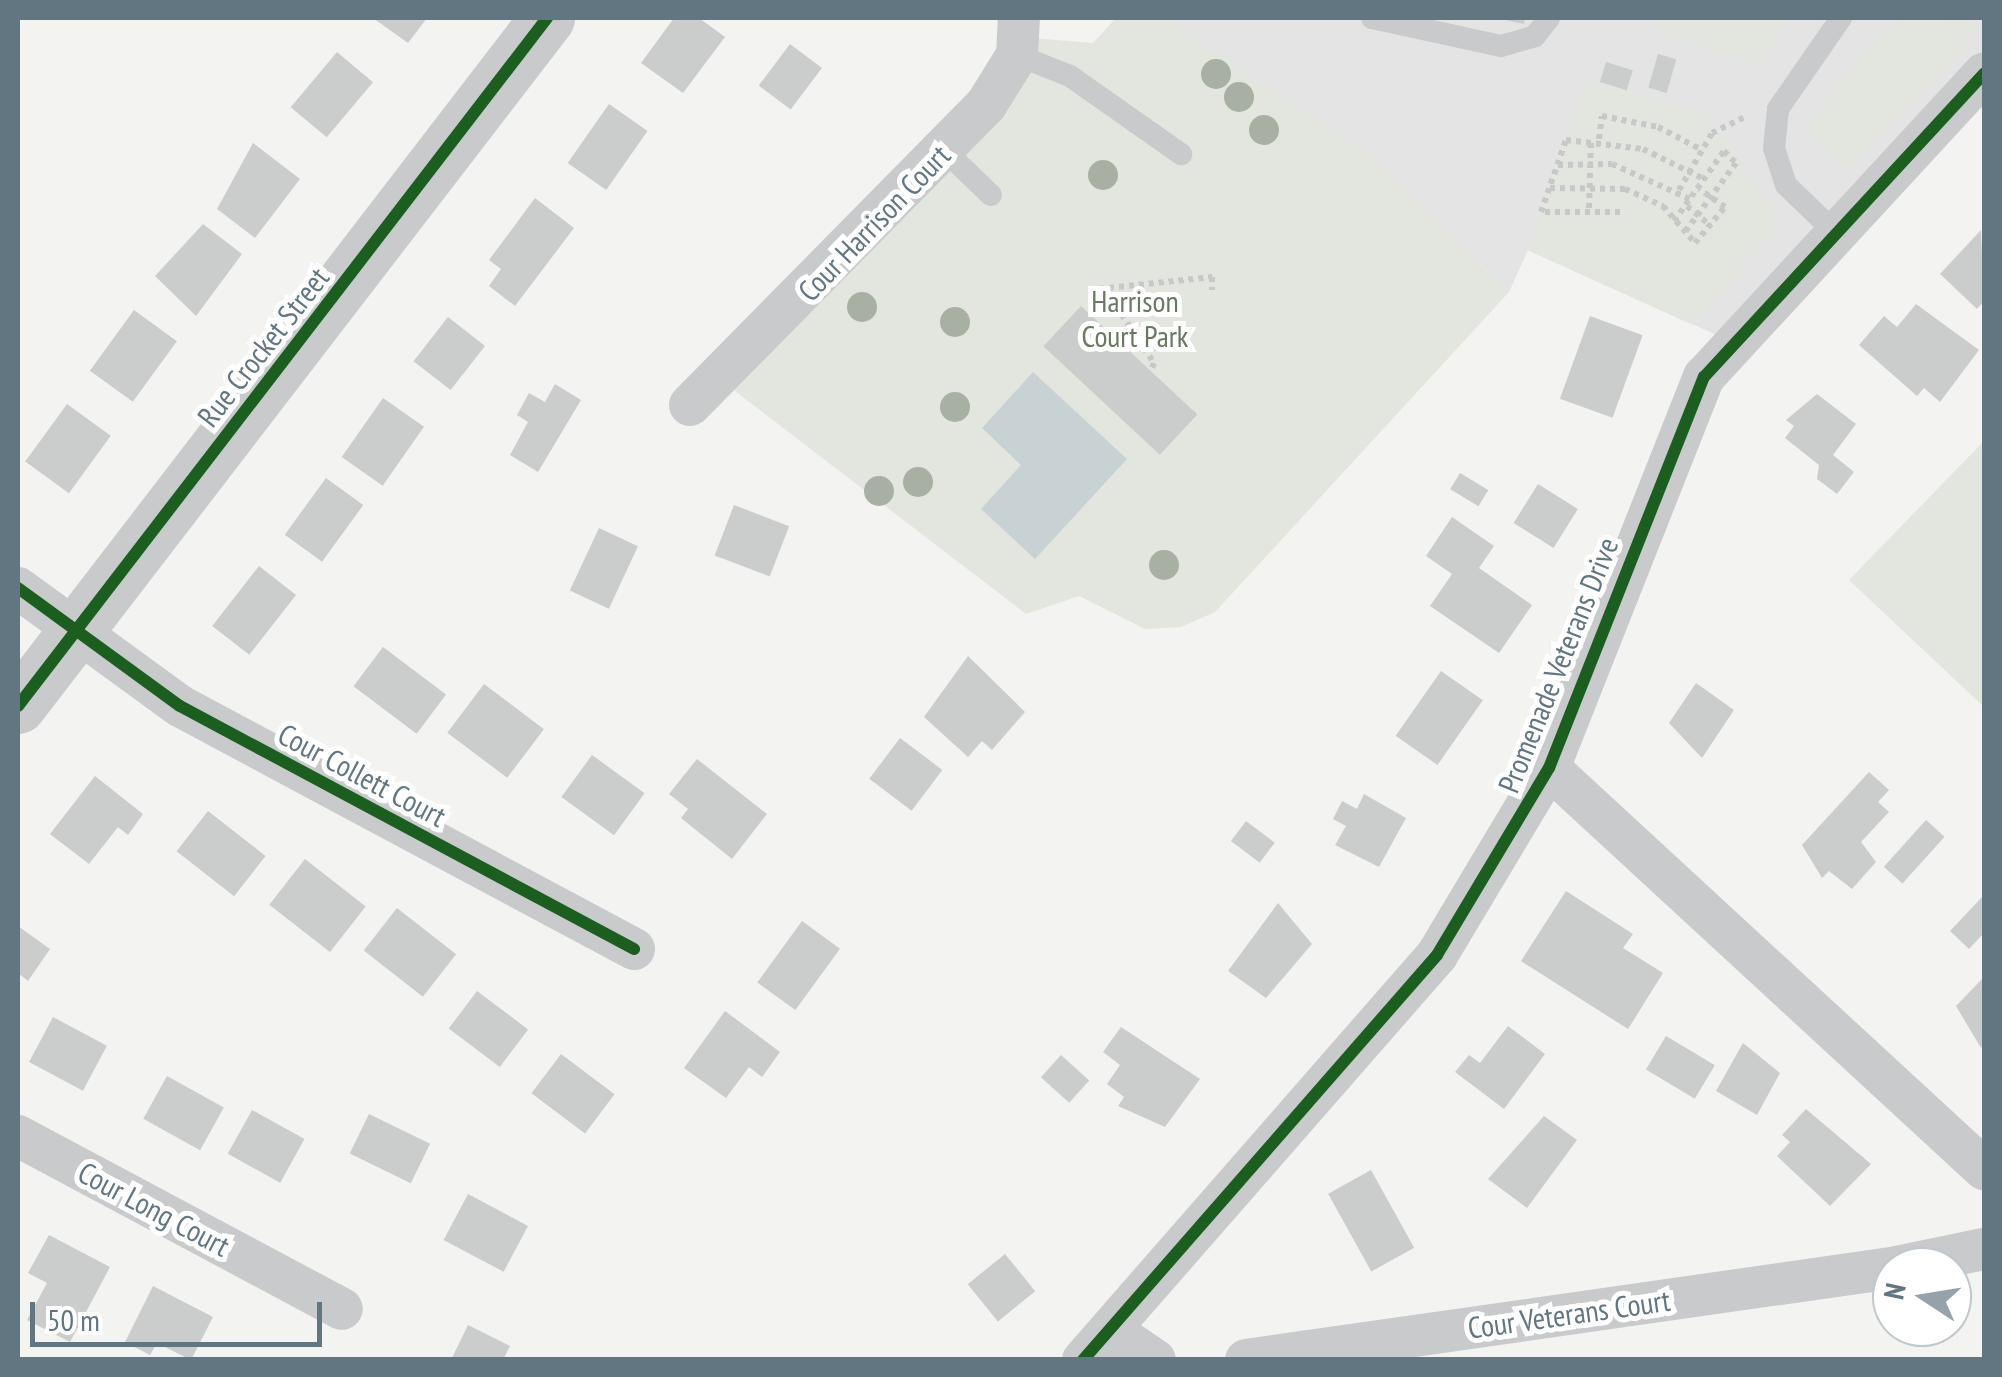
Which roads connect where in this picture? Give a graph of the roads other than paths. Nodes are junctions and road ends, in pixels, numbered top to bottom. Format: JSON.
{"nodes":[{"id":1,"x":547,"y":18,"type":"edge"},
{"id":2,"x":1372,"y":18,"type":"edge"},
{"id":3,"x":1550,"y":18,"type":"edge"},
{"id":4,"x":1840,"y":18,"type":"edge"},
{"id":5,"x":1826,"y":27,"type":"edge"},
{"id":6,"x":1018,"y":36,"type":"edge"},
{"id":7,"x":1984,"y":74,"type":"edge"},
{"id":8,"x":944,"y":150,"type":"junction"},
{"id":9,"x":1181,"y":154,"type":"dead end"},
{"id":10,"x":991,"y":195,"type":"dead end"},
{"id":11,"x":1838,"y":235,"type":"junction"},
{"id":12,"x":690,"y":405,"type":"dead end"},
{"id":13,"x":18,"y":588,"type":"edge"},
{"id":14,"x":75,"y":631,"type":"junction"},
{"id":15,"x":18,"y":706,"type":"edge"},
{"id":16,"x":1550,"y":768,"type":"junction"},
{"id":17,"x":634,"y":949,"type":"dead end"},
{"id":18,"x":18,"y":1136,"type":"edge"},
{"id":19,"x":1984,"y":1170,"type":"edge"},
{"id":20,"x":1872,"y":1270,"type":"edge"},
{"id":21,"x":342,"y":1310,"type":"dead end"},
{"id":22,"x":1099,"y":1346,"type":"edge"},
{"id":23,"x":1155,"y":1360,"type":"edge"},
{"id":24,"x":1246,"y":1360,"type":"edge"}],
"edges":[{"from":1,"to":14,"type":"street","name":"Rue Crocket Street"},
{"from":2,"to":3,"type":"lane"},
{"from":4,"to":5,"type":"lane"},
{"from":5,"to":11,"type":"lane"},
{"from":6,"to":8,"type":"street","name":"Cour Harrison Court"},
{"from":6,"to":9,"type":"lane"},
{"from":7,"to":11,"type":"street","name":"Promenade Veterans Drive"},
{"from":8,"to":10,"type":"lane"},
{"from":8,"to":12,"type":"street","name":"Cour Harrison Court"},
{"from":11,"to":16,"type":"street","name":"Promenade Veterans Drive"},
{"from":13,"to":14,"type":"street","name":"Cour Collett Court"},
{"from":14,"to":15,"type":"street","name":"Rue Crocket Street"},
{"from":14,"to":17,"type":"street","name":"Cour Collett Court"},
{"from":16,"to":19,"type":"street"},
{"from":16,"to":22,"type":"street","name":"Promenade Veterans Drive"},
{"from":18,"to":21,"type":"street","name":"Cour Long Court"},
{"from":20,"to":24,"type":"street","name":"Cour Veterans Court"},
{"from":22,"to":23,"type":"street"}]}
